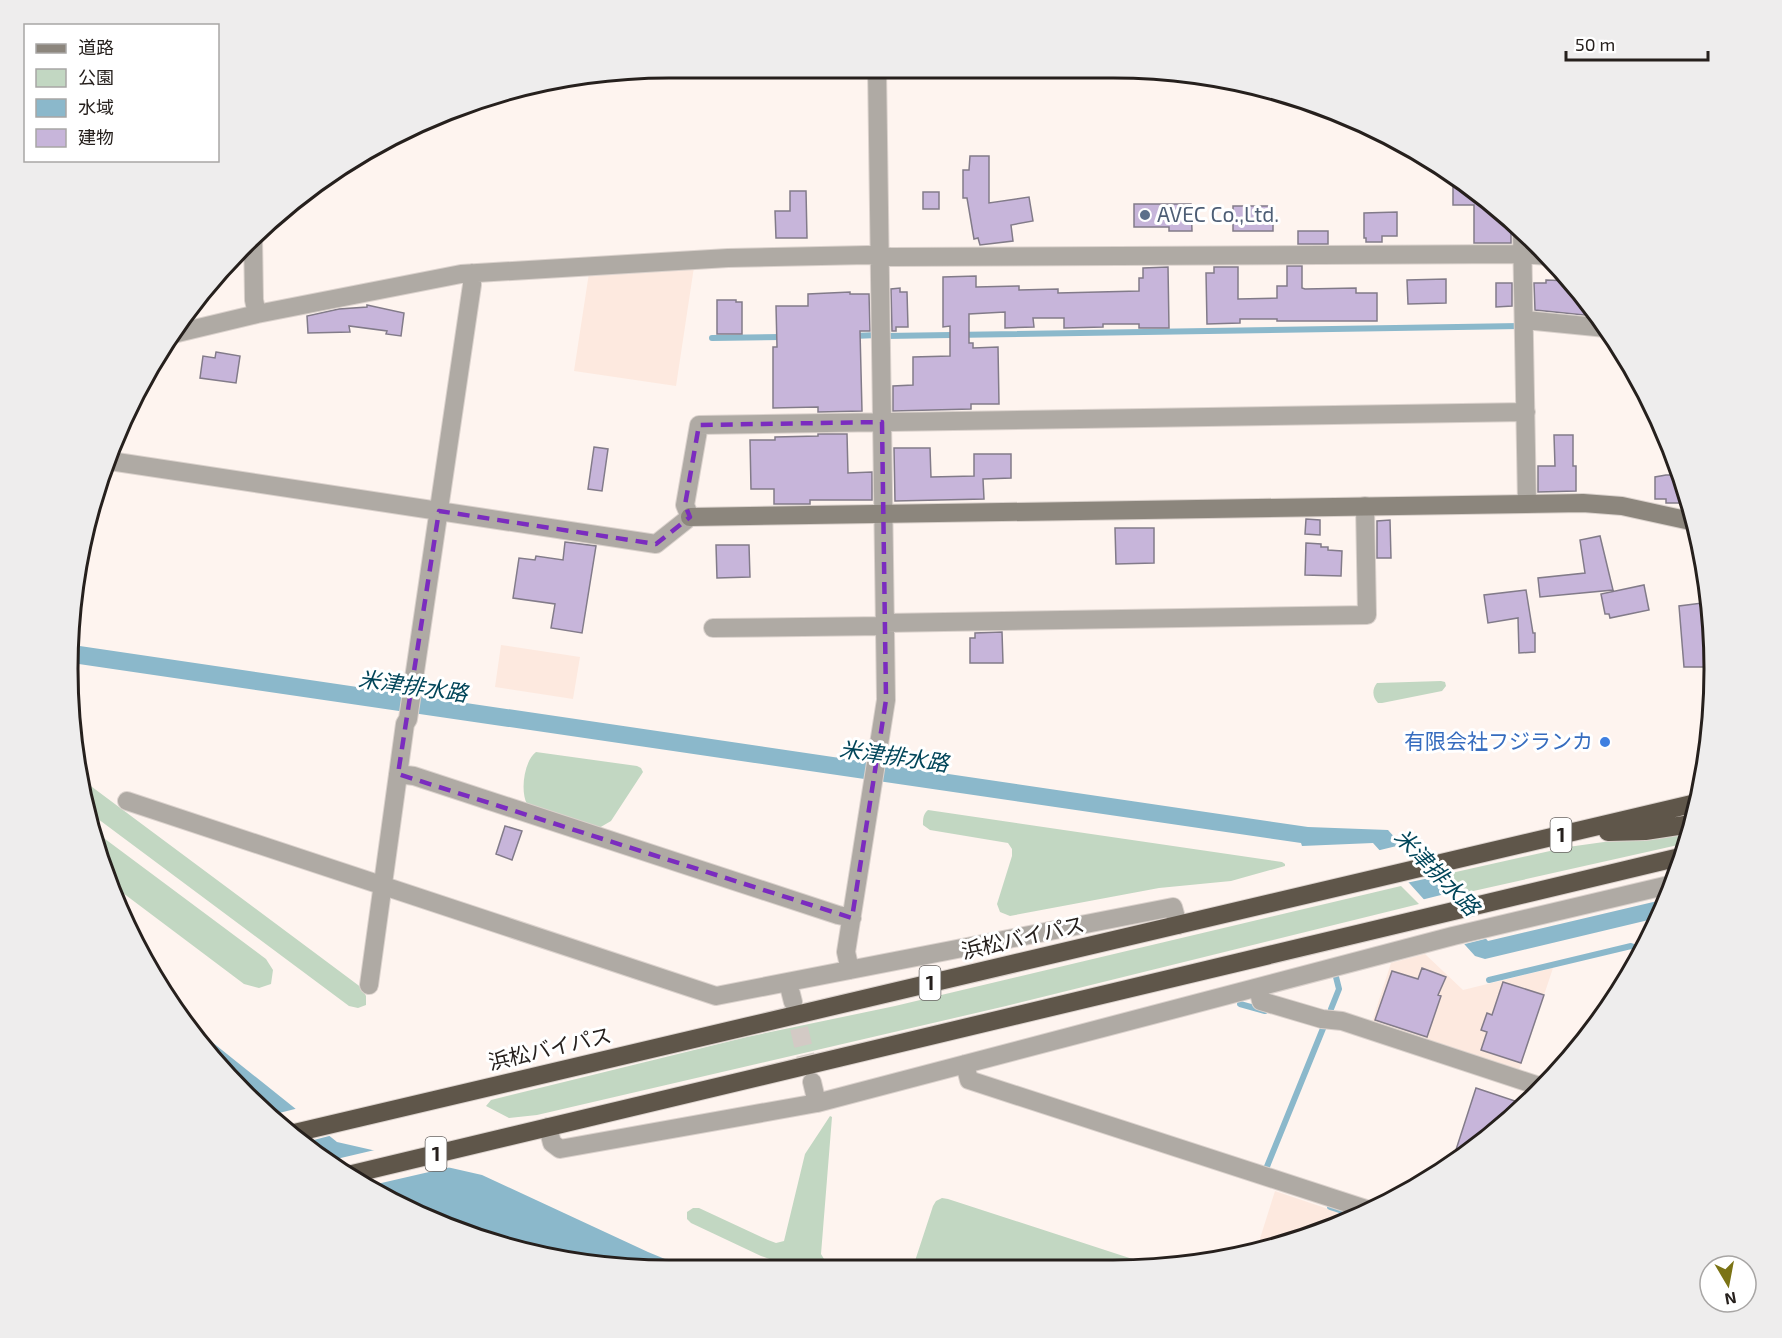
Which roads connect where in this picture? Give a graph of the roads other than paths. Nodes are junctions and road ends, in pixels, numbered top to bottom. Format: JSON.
{"nodes":[{"id":1,"x":877,"y":78,"type":"edge"},
{"id":2,"x":1522,"y":243,"type":"edge"},
{"id":3,"x":253,"y":249,"type":"edge"},
{"id":4,"x":1522,"y":254,"type":"junction"},
{"id":5,"x":1535,"y":255,"type":"edge"},
{"id":6,"x":880,"y":256,"type":"junction"},
{"id":7,"x":471,"y":273,"type":"junction"},
{"id":8,"x":257,"y":314,"type":"junction"},
{"id":9,"x":1525,"y":321,"type":"junction"},
{"id":10,"x":1594,"y":327,"type":"edge"},
{"id":11,"x":185,"y":330,"type":"edge"},
{"id":12,"x":1526,"y":412,"type":"junction"},
{"id":13,"x":882,"y":422,"type":"junction"},
{"id":14,"x":116,"y":462,"type":"edge"},
{"id":15,"x":1527,"y":504,"type":"junction"},
{"id":16,"x":1365,"y":506,"type":"junction"},
{"id":17,"x":439,"y":511,"type":"junction"},
{"id":18,"x":884,"y":514,"type":"junction"},
{"id":19,"x":690,"y":517,"type":"junction"},
{"id":20,"x":1685,"y":520,"type":"edge"},
{"id":21,"x":885,"y":624,"type":"junction"},
{"id":22,"x":713,"y":628,"type":"dead end"},
{"id":23,"x":398,"y":774,"type":"junction"},
{"id":24,"x":127,"y":801,"type":"dead end"},
{"id":25,"x":1688,"y":805,"type":"edge"},
{"id":26,"x":1683,"y":825,"type":"edge"},
{"id":27,"x":1573,"y":832,"type":"junction"},
{"id":28,"x":1673,"y":859,"type":"edge"},
{"id":29,"x":383,"y":886,"type":"junction"},
{"id":30,"x":1662,"y":887,"type":"edge"},
{"id":31,"x":852,"y":918,"type":"junction"},
{"id":32,"x":1178,"y":925,"type":"junction"},
{"id":33,"x":850,"y":970,"type":"junction"},
{"id":34,"x":788,"y":982,"type":"junction"},
{"id":35,"x":369,"y":985,"type":"dead end"},
{"id":36,"x":1258,"y":988,"type":"junction"},
{"id":37,"x":793,"y":1002,"type":"tunnel mouth"},
{"id":38,"x":965,"y":1064,"type":"junction"},
{"id":39,"x":812,"y":1082,"type":"tunnel mouth"},
{"id":40,"x":1534,"y":1084,"type":"edge"},
{"id":41,"x":817,"y":1103,"type":"junction"},
{"id":42,"x":548,"y":1127,"type":"junction"},
{"id":43,"x":301,"y":1131,"type":"edge"},
{"id":44,"x":360,"y":1172,"type":"edge"},
{"id":45,"x":1358,"y":1206,"type":"edge"}],
"edges":[{"from":1,"to":6,"type":"street"},
{"from":2,"to":4,"type":"street"},
{"from":3,"to":8,"type":"street"},
{"from":4,"to":5,"type":"street"},
{"from":4,"to":6,"type":"street"},
{"from":4,"to":9,"type":"street"},
{"from":6,"to":7,"type":"street"},
{"from":6,"to":13,"type":"street"},
{"from":7,"to":8,"type":"street"},
{"from":7,"to":17,"type":"street"},
{"from":8,"to":11,"type":"street"},
{"from":9,"to":10,"type":"street"},
{"from":9,"to":12,"type":"street"},
{"from":12,"to":13,"type":"street"},
{"from":12,"to":15,"type":"street"},
{"from":13,"to":18,"type":"street"},
{"from":13,"to":19,"type":"street"},
{"from":14,"to":17,"type":"street"},
{"from":15,"to":16,"type":"street"},
{"from":15,"to":20,"type":"street"},
{"from":16,"to":18,"type":"street"},
{"from":16,"to":21,"type":"street"},
{"from":17,"to":19,"type":"street"},
{"from":17,"to":23,"type":"street"},
{"from":18,"to":19,"type":"street"},
{"from":18,"to":21,"type":"street"},
{"from":21,"to":22,"type":"street"},
{"from":21,"to":31,"type":"street"},
{"from":23,"to":29,"type":"street"},
{"from":23,"to":31,"type":"street"},
{"from":24,"to":29,"type":"street"},
{"from":25,"to":27,"type":"highway","name":"浜松バイパス","number":"1"},
{"from":26,"to":27,"type":"highway"},
{"from":27,"to":32,"type":"highway","name":"浜松バイパス","number":"1"},
{"from":28,"to":42,"type":"highway","number":"1"},
{"from":29,"to":34,"type":"street"},
{"from":29,"to":35,"type":"street"},
{"from":30,"to":36,"type":"street"},
{"from":31,"to":33,"type":"street"},
{"from":32,"to":33,"type":"street"},
{"from":32,"to":43,"type":"highway","name":"浜松バイパス","number":"1"},
{"from":33,"to":34,"type":"street"},
{"from":34,"to":37,"type":"street"},
{"from":36,"to":38,"type":"street"},
{"from":36,"to":40,"type":"street"},
{"from":38,"to":41,"type":"street"},
{"from":38,"to":45,"type":"street"},
{"from":39,"to":41,"type":"street"},
{"from":41,"to":42,"type":"street"},
{"from":42,"to":44,"type":"highway","number":"1"}]}
